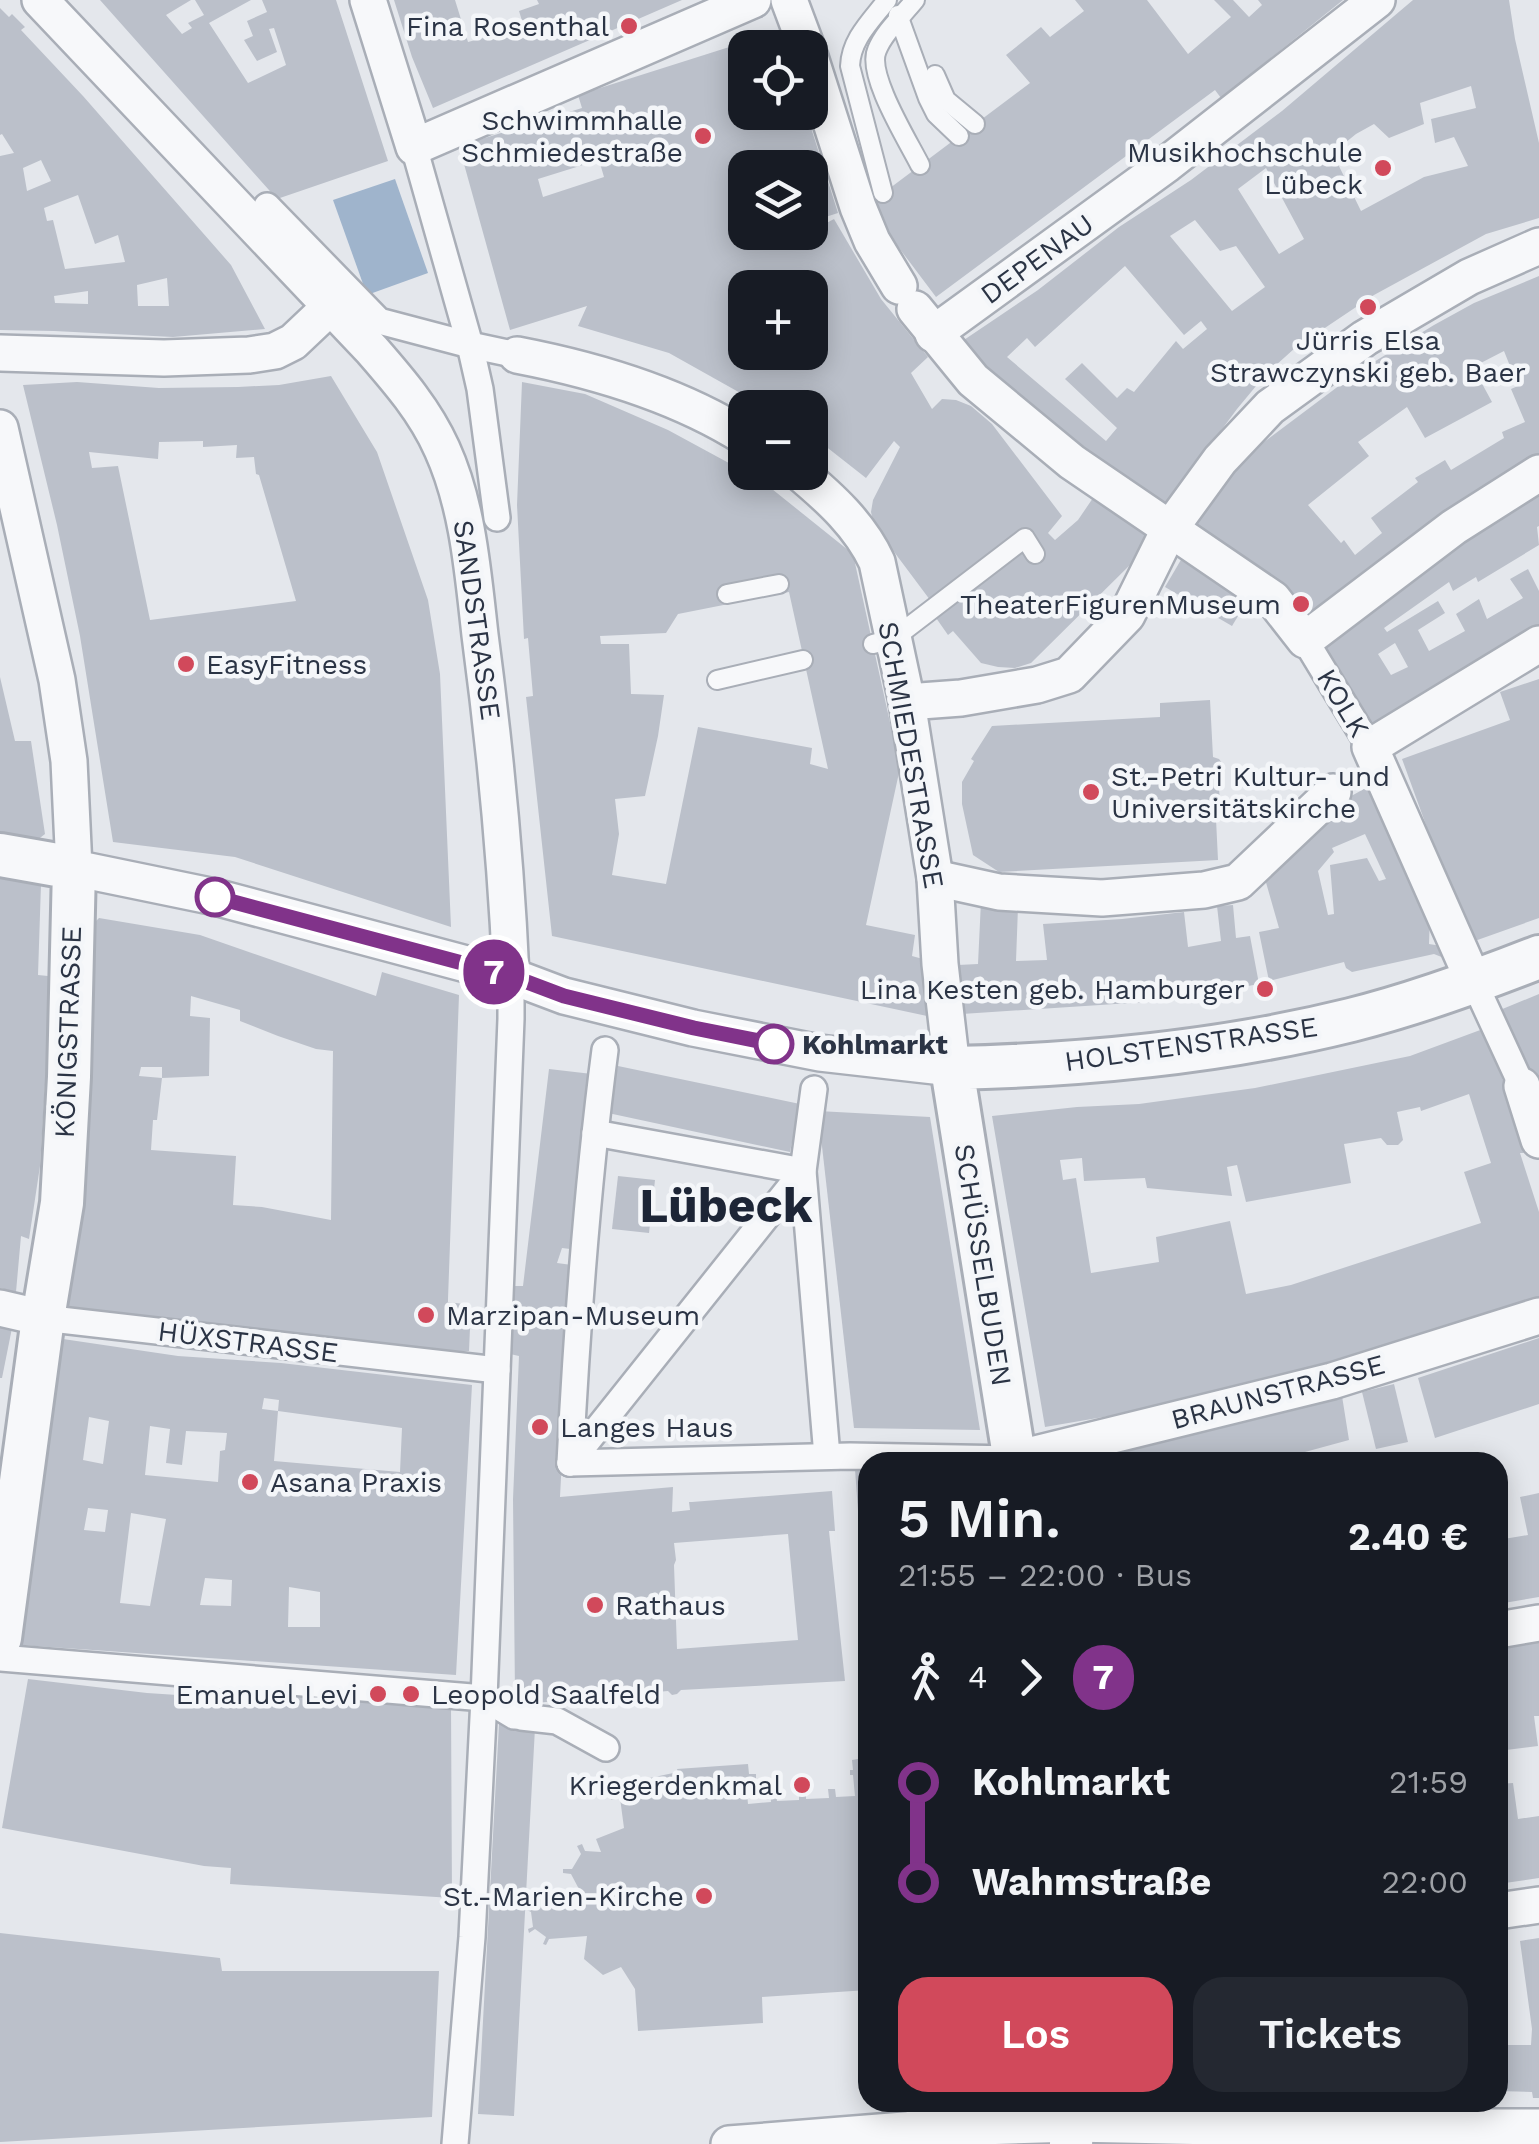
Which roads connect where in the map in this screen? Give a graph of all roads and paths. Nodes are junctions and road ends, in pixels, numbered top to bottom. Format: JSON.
{"nodes":[{"id":1,"x":40,"y":0,"type":"edge"},
{"id":2,"x":368,"y":0,"type":"edge"},
{"id":3,"x":753,"y":0,"type":"edge"},
{"id":4,"x":790,"y":0,"type":"edge"},
{"id":5,"x":890,"y":0,"type":"edge"},
{"id":6,"x":915,"y":0,"type":"edge"},
{"id":7,"x":1377,"y":0,"type":"edge"},
{"id":8,"x":900,"y":20,"type":"junction"},
{"id":9,"x":800,"y":30,"type":"edge"},
{"id":10,"x":935,"y":75,"type":"dead end"},
{"id":11,"x":828,"y":113,"type":"edge"},
{"id":12,"x":976,"y":124,"type":"dead end"},
{"id":13,"x":959,"y":136,"type":"dead end"},
{"id":14,"x":414,"y":147,"type":"junction"},
{"id":15,"x":920,"y":165,"type":"dead end"},
{"id":16,"x":884,"y":193,"type":"dead end"},
{"id":17,"x":267,"y":206,"type":"dead end"},
{"id":18,"x":285,"y":243,"type":"junction"},
{"id":19,"x":1539,"y":246,"type":"edge"},
{"id":20,"x":330,"y":307,"type":"junction"},
{"id":21,"x":914,"y":315,"type":"junction"},
{"id":22,"x":470,"y":345,"type":"junction"},
{"id":23,"x":0,"y":354,"type":"edge"},
{"id":24,"x":517,"y":355,"type":"joint"},
{"id":25,"x":728,"y":426,"type":"edge"},
{"id":26,"x":0,"y":428,"type":"edge"},
{"id":27,"x":1539,"y":473,"type":"edge"},
{"id":28,"x":818,"y":490,"type":"edge"},
{"id":29,"x":497,"y":518,"type":"dead end"},
{"id":30,"x":1170,"y":530,"type":"junction"},
{"id":31,"x":1035,"y":554,"type":"dead end"},
{"id":32,"x":779,"y":584,"type":"dead end"},
{"id":33,"x":727,"y":594,"type":"dead end"},
{"id":34,"x":1305,"y":640,"type":"junction"},
{"id":35,"x":883,"y":641,"type":"junction"},
{"id":36,"x":1539,"y":644,"type":"edge"},
{"id":37,"x":803,"y":660,"type":"dead end"},
{"id":38,"x":718,"y":680,"type":"dead end"},
{"id":39,"x":907,"y":702,"type":"junction"},
{"id":40,"x":1370,"y":747,"type":"junction"},
{"id":41,"x":1333,"y":792,"type":"dead end"},
{"id":42,"x":0,"y":855,"type":"edge"},
{"id":43,"x":74,"y":868,"type":"junction"},
{"id":44,"x":934,"y":878,"type":"junction"},
{"id":45,"x":1539,"y":957,"type":"edge"},
{"id":46,"x":511,"y":976,"type":"junction"},
{"id":47,"x":1474,"y":982,"type":"junction"},
{"id":48,"x":606,"y":1050,"type":"dead end"},
{"id":49,"x":952,"y":1068,"type":"junction"},
{"id":50,"x":1522,"y":1086,"type":"joint"},
{"id":51,"x":814,"y":1089,"type":"dead end"},
{"id":52,"x":595,"y":1132,"type":"junction"},
{"id":53,"x":1539,"y":1140,"type":"edge"},
{"id":54,"x":803,"y":1171,"type":"junction"},
{"id":55,"x":0,"y":1308,"type":"edge"},
{"id":56,"x":1539,"y":1316,"type":"edge"},
{"id":57,"x":43,"y":1318,"type":"junction"},
{"id":58,"x":497,"y":1370,"type":"junction"},
{"id":59,"x":1014,"y":1452,"type":"edge"},
{"id":60,"x":1051,"y":1452,"type":"edge"},
{"id":61,"x":838,"y":1456,"type":"junction"},
{"id":62,"x":858,"y":1457,"type":"edge"},
{"id":63,"x":570,"y":1463,"type":"junction"},
{"id":64,"x":1539,"y":1623,"type":"edge"},
{"id":65,"x":1508,"y":1628,"type":"edge"},
{"id":66,"x":0,"y":1638,"type":"edge"},
{"id":67,"x":0,"y":1658,"type":"edge"},
{"id":68,"x":484,"y":1698,"type":"junction"},
{"id":69,"x":606,"y":1748,"type":"dead end"},
{"id":70,"x":1539,"y":1905,"type":"edge"},
{"id":71,"x":1508,"y":1910,"type":"edge"},
{"id":72,"x":916,"y":2116,"type":"edge"},
{"id":73,"x":1073,"y":2124,"type":"edge"},
{"id":74,"x":1539,"y":2127,"type":"edge"},
{"id":75,"x":455,"y":2144,"type":"edge"},
{"id":76,"x":729,"y":2144,"type":"edge"}],
"edges":[{"from":1,"to":18,"type":"street","name":"SANDSTRASSE"},
{"from":2,"to":14,"type":"street"},
{"from":3,"to":14,"type":"street"},
{"from":4,"to":9,"type":"street"},
{"from":5,"to":8,"type":"lane"},
{"from":5,"to":16,"type":"lane"},
{"from":6,"to":8,"type":"lane"},
{"from":7,"to":21,"type":"street","name":"DEPENAU"},
{"from":8,"to":13,"type":"lane"},
{"from":8,"to":15,"type":"lane"},
{"from":10,"to":12,"type":"lane"},
{"from":11,"to":21,"type":"street","name":"KOLK"},
{"from":14,"to":22,"type":"street"},
{"from":17,"to":18,"type":"street"},
{"from":18,"to":20,"type":"street","name":"SANDSTRASSE"},
{"from":18,"to":22,"type":"street"},
{"from":19,"to":30,"type":"street"},
{"from":20,"to":23,"type":"street"},
{"from":20,"to":46,"type":"street","name":"SANDSTRASSE"},
{"from":21,"to":30,"type":"street","name":"KOLK"},
{"from":22,"to":24,"type":"street"},
{"from":22,"to":29,"type":"street"},
{"from":24,"to":25,"type":"street"},
{"from":26,"to":43,"type":"street","name":"KÖNIGSTRASSE"},
{"from":27,"to":34,"type":"street"},
{"from":28,"to":35,"type":"street","name":"SCHMIEDESTRASSE"},
{"from":30,"to":34,"type":"street","name":"KOLK"},
{"from":30,"to":39,"type":"street"},
{"from":31,"to":35,"type":"lane"},
{"from":32,"to":33,"type":"lane"},
{"from":34,"to":40,"type":"street","name":"KOLK"},
{"from":35,"to":39,"type":"street","name":"SCHMIEDESTRASSE"},
{"from":36,"to":40,"type":"street"},
{"from":37,"to":38,"type":"lane"},
{"from":39,"to":44,"type":"street","name":"SCHMIEDESTRASSE"},
{"from":40,"to":47,"type":"street","name":"KOLK"},
{"from":41,"to":44,"type":"street"},
{"from":42,"to":43,"type":"street"},
{"from":43,"to":46,"type":"street"},
{"from":43,"to":57,"type":"street","name":"KÖNIGSTRASSE"},
{"from":44,"to":49,"type":"street","name":"SCHMIEDESTRASSE"},
{"from":45,"to":47,"type":"street","name":"HOLSTENSTRASSE"},
{"from":46,"to":49,"type":"street"},
{"from":46,"to":58,"type":"street"},
{"from":47,"to":49,"type":"street","name":"HOLSTENSTRASSE"},
{"from":47,"to":50,"type":"street"},
{"from":48,"to":52,"type":"street"},
{"from":49,"to":59,"type":"street","name":"SCHÜSSELBUDEN"},
{"from":50,"to":53,"type":"street"},
{"from":51,"to":54,"type":"street"},
{"from":52,"to":54,"type":"street"},
{"from":52,"to":63,"type":"street"},
{"from":54,"to":61,"type":"street"},
{"from":54,"to":63,"type":"street"},
{"from":55,"to":57,"type":"street","name":"HÜXSTRASSE"},
{"from":56,"to":60,"type":"street","name":"BRAUNSTRASSE"},
{"from":57,"to":58,"type":"street","name":"HÜXSTRASSE"},
{"from":57,"to":66,"type":"street","name":"KÖNIGSTRASSE"},
{"from":58,"to":68,"type":"street"},
{"from":61,"to":62,"type":"street"},
{"from":61,"to":63,"type":"street"},
{"from":64,"to":65,"type":"street"},
{"from":67,"to":68,"type":"street"},
{"from":68,"to":69,"type":"street"},
{"from":68,"to":75,"type":"street"},
{"from":70,"to":71,"type":"street"},
{"from":72,"to":73,"type":"street"},
{"from":72,"to":76,"type":"street"},
{"from":73,"to":74,"type":"street"}]}
